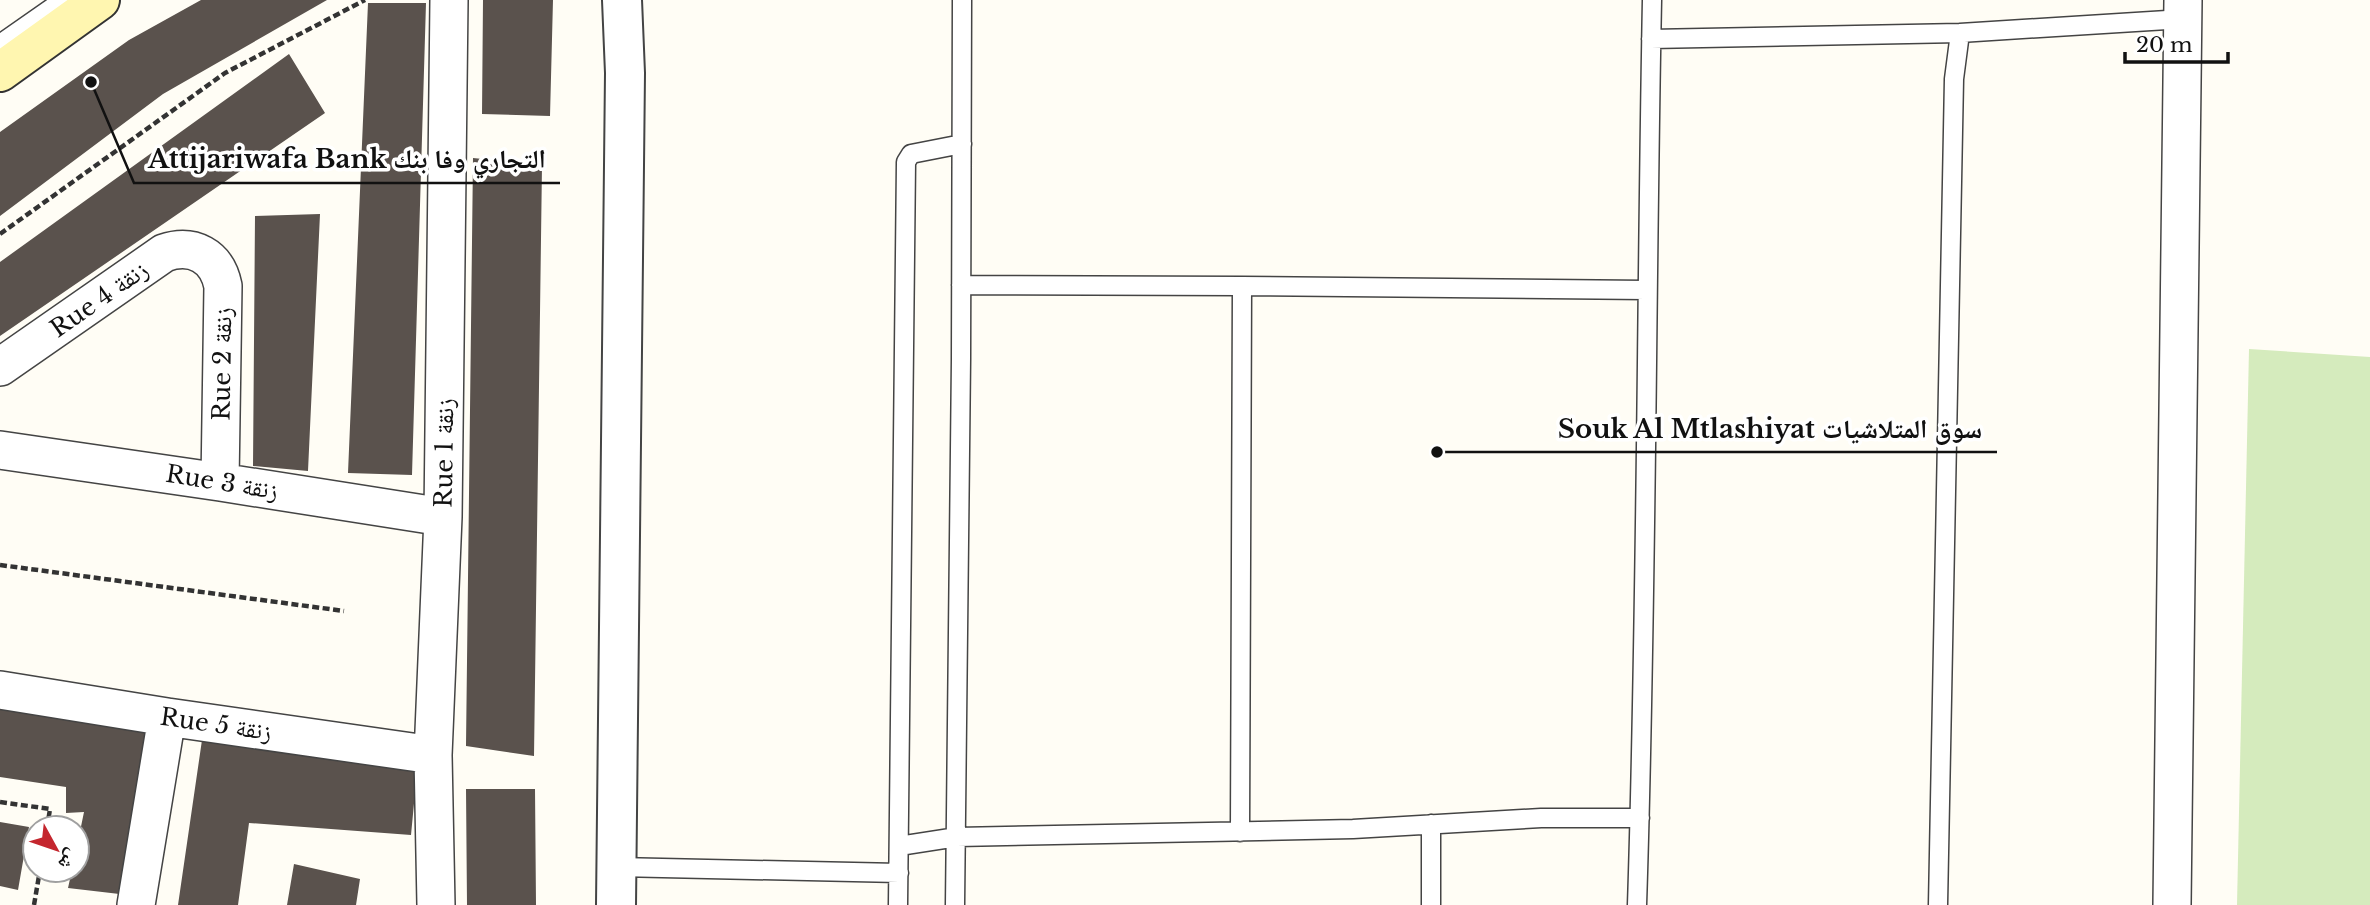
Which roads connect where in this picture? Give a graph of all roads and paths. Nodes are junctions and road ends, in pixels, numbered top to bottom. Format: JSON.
{"nodes":[{"id":1,"x":42,"y":0,"type":"edge"},
{"id":2,"x":63,"y":0,"type":"edge"},
{"id":3,"x":100,"y":0,"type":"edge"},
{"id":4,"x":365,"y":0,"type":"edge"},
{"id":5,"x":449,"y":0,"type":"edge"},
{"id":6,"x":622,"y":0,"type":"edge"},
{"id":7,"x":962,"y":0,"type":"edge"},
{"id":8,"x":1652,"y":0,"type":"edge"},
{"id":9,"x":2183,"y":9,"type":"edge"},
{"id":10,"x":0,"y":30,"type":"edge"},
{"id":11,"x":1960,"y":33,"type":"junction"},
{"id":12,"x":1651,"y":39,"type":"junction"},
{"id":13,"x":0,"y":44,"type":"edge"},
{"id":14,"x":0,"y":72,"type":"edge"},
{"id":15,"x":962,"y":144,"type":"junction"},
{"id":16,"x":0,"y":234,"type":"edge"},
{"id":17,"x":203,"y":254,"type":"joint"},
{"id":18,"x":961,"y":285,"type":"junction"},
{"id":19,"x":1242,"y":286,"type":"junction"},
{"id":20,"x":1646,"y":290,"type":"junction"},
{"id":21,"x":0,"y":367,"type":"edge"},
{"id":22,"x":0,"y":450,"type":"edge"},
{"id":23,"x":220,"y":482,"type":"junction"},
{"id":24,"x":443,"y":517,"type":"junction"},
{"id":25,"x":0,"y":565,"type":"edge"},
{"id":26,"x":344,"y":611,"type":"dead end"},
{"id":27,"x":0,"y":690,"type":"edge"},
{"id":28,"x":167,"y":718,"type":"junction"},
{"id":29,"x":433,"y":755,"type":"junction"},
{"id":30,"x":0,"y":802,"type":"edge"},
{"id":31,"x":49,"y":814,"type":"edge"},
{"id":32,"x":1640,"y":818,"type":"junction"},
{"id":33,"x":1431,"y":824,"type":"junction"},
{"id":34,"x":1240,"y":832,"type":"junction"},
{"id":35,"x":957,"y":837,"type":"junction"},
{"id":36,"x":899,"y":846,"type":"junction"},
{"id":37,"x":617,"y":867,"type":"junction"},
{"id":38,"x":899,"y":873,"type":"junction"},
{"id":39,"x":38,"y":884,"type":"edge"},
{"id":40,"x":34,"y":905,"type":"edge"},
{"id":41,"x":136,"y":905,"type":"edge"},
{"id":42,"x":436,"y":905,"type":"edge"},
{"id":43,"x":616,"y":905,"type":"edge"},
{"id":44,"x":898,"y":905,"type":"edge"},
{"id":45,"x":955,"y":905,"type":"edge"},
{"id":46,"x":1431,"y":905,"type":"edge"},
{"id":47,"x":1637,"y":905,"type":"edge"},
{"id":48,"x":1938,"y":905,"type":"edge"},
{"id":49,"x":2172,"y":905,"type":"edge"}],
"edges":[{"from":1,"to":10,"type":"lane"},
{"from":2,"to":13,"type":"lane"},
{"from":3,"to":14,"type":"main road"},
{"from":4,"to":16,"type":"path"},
{"from":5,"to":24,"type":"street","name":"Rue 1 زنقة"},
{"from":6,"to":37,"type":"street"},
{"from":7,"to":15,"type":"lane"},
{"from":8,"to":12,"type":"lane"},
{"from":9,"to":11,"type":"lane"},
{"from":9,"to":49,"type":"street"},
{"from":11,"to":12,"type":"lane"},
{"from":11,"to":48,"type":"lane"},
{"from":12,"to":20,"type":"lane"},
{"from":15,"to":18,"type":"lane"},
{"from":15,"to":36,"type":"lane"},
{"from":17,"to":21,"type":"street","name":"Rue 4 زنقة"},
{"from":17,"to":23,"type":"street","name":"Rue 2 زنقة"},
{"from":18,"to":19,"type":"lane"},
{"from":18,"to":35,"type":"lane"},
{"from":19,"to":20,"type":"lane"},
{"from":19,"to":34,"type":"lane"},
{"from":20,"to":32,"type":"lane"},
{"from":22,"to":23,"type":"street","name":"Rue 3 زنقة"},
{"from":23,"to":24,"type":"street","name":"Rue 3 زنقة"},
{"from":24,"to":29,"type":"street","name":"Rue 1 زنقة"},
{"from":25,"to":26,"type":"path"},
{"from":27,"to":28,"type":"street","name":"Rue 5 زنقة"},
{"from":28,"to":29,"type":"street","name":"Rue 5 زنقة"},
{"from":28,"to":41,"type":"street"},
{"from":29,"to":42,"type":"street","name":"Rue 1 زنقة"},
{"from":30,"to":31,"type":"path"},
{"from":32,"to":33,"type":"lane"},
{"from":32,"to":47,"type":"lane"},
{"from":33,"to":34,"type":"lane"},
{"from":33,"to":46,"type":"lane"},
{"from":34,"to":35,"type":"lane"},
{"from":35,"to":36,"type":"lane"},
{"from":35,"to":45,"type":"lane"},
{"from":36,"to":38,"type":"lane"},
{"from":37,"to":38,"type":"lane"},
{"from":37,"to":43,"type":"street"},
{"from":38,"to":44,"type":"lane"},
{"from":39,"to":40,"type":"path"}]}
